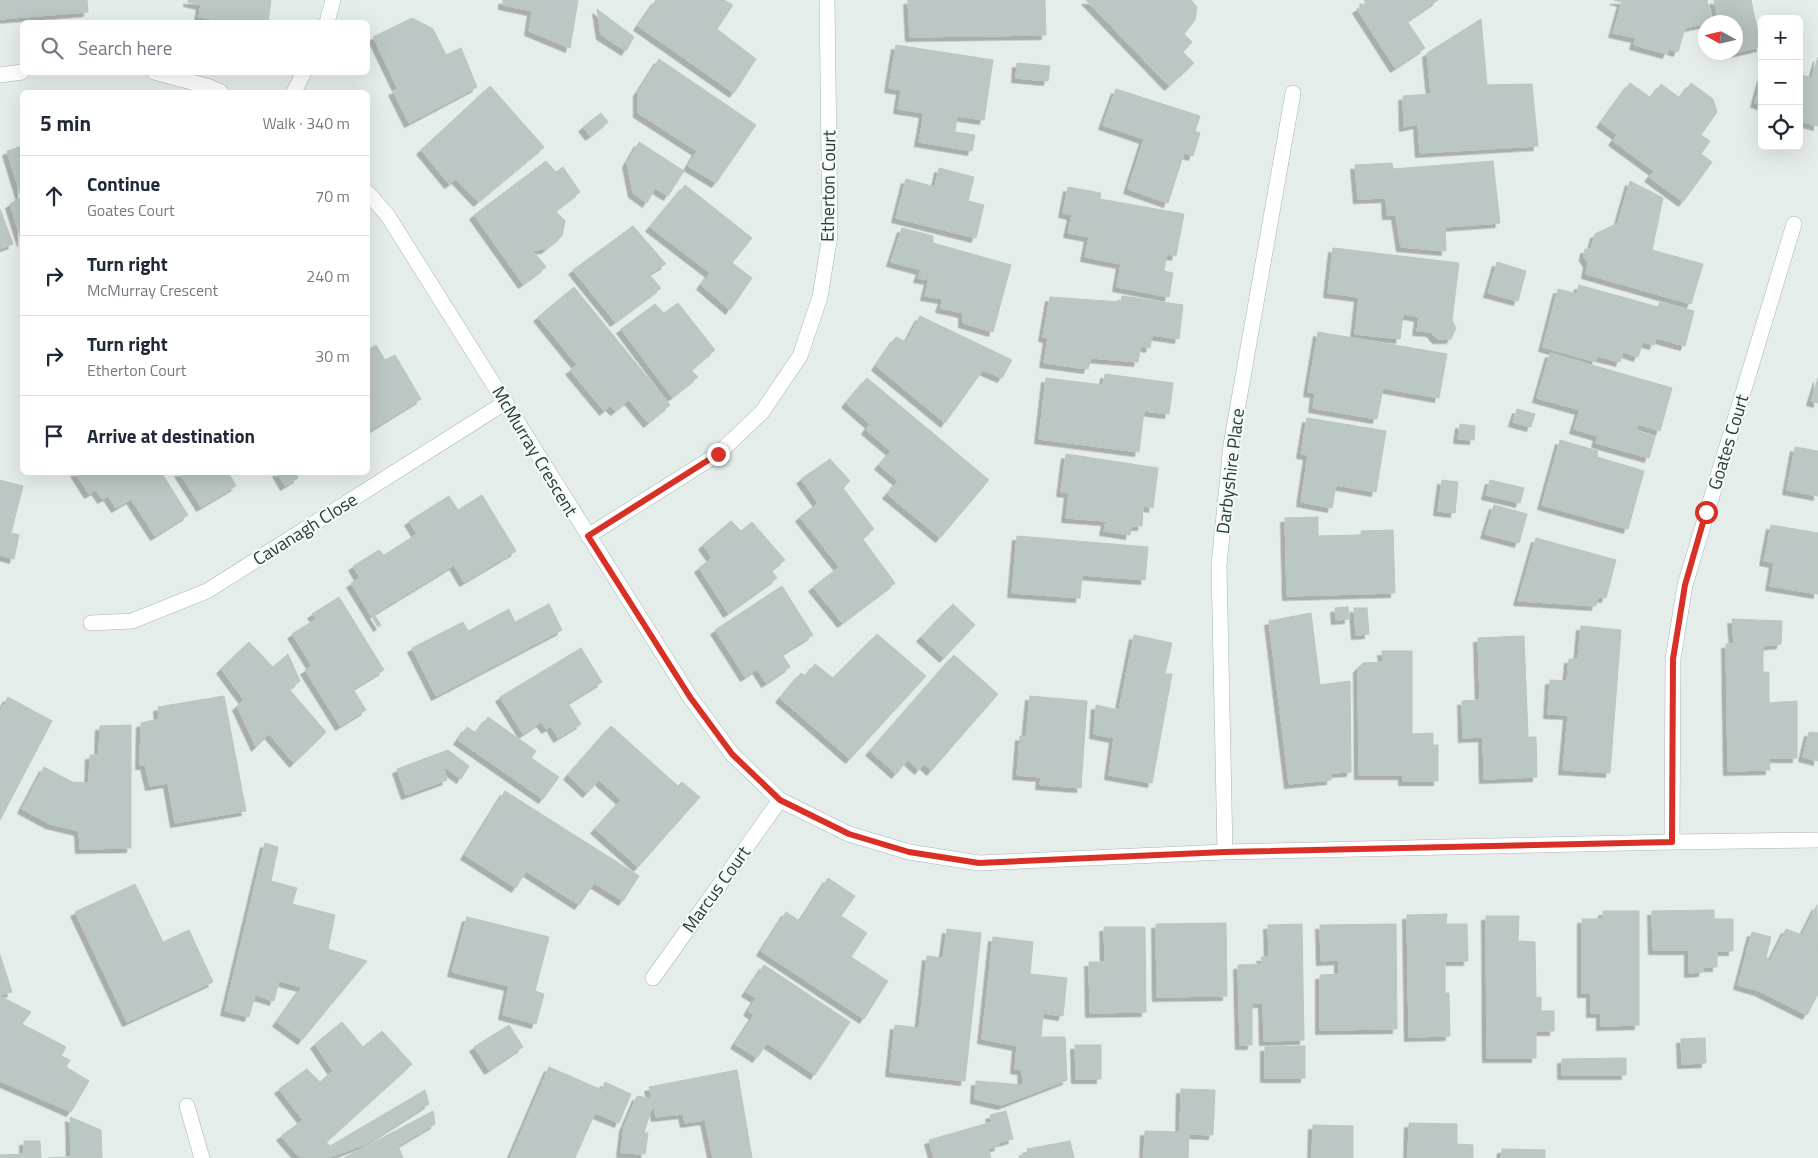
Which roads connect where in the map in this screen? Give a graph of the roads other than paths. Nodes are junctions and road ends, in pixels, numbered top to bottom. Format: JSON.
{"nodes":[{"id":1,"x":333,"y":0,"type":"edge"},
{"id":2,"x":827,"y":0,"type":"edge"},
{"id":3,"x":327,"y":20,"type":"edge"},
{"id":4,"x":20,"y":72,"type":"edge"},
{"id":5,"x":0,"y":75,"type":"edge"},
{"id":6,"x":165,"y":75,"type":"edge"},
{"id":7,"x":302,"y":75,"type":"edge"},
{"id":8,"x":217,"y":90,"type":"edge"},
{"id":9,"x":295,"y":90,"type":"edge"},
{"id":10,"x":1293,"y":93,"type":"dead end"},
{"id":11,"x":370,"y":195,"type":"edge"},
{"id":12,"x":1794,"y":224,"type":"dead end"},
{"id":13,"x":506,"y":402,"type":"junction"},
{"id":14,"x":588,"y":536,"type":"junction"},
{"id":15,"x":91,"y":623,"type":"dead end"},
{"id":16,"x":780,"y":800,"type":"junction"},
{"id":17,"x":1818,"y":840,"type":"edge"},
{"id":18,"x":1672,"y":842,"type":"junction"},
{"id":19,"x":1225,"y":852,"type":"junction"},
{"id":20,"x":652,"y":978,"type":"dead end"},
{"id":21,"x":187,"y":1106,"type":"dead end"},
{"id":22,"x":202,"y":1158,"type":"edge"}],
"edges":[{"from":1,"to":3,"type":"street"},
{"from":2,"to":14,"type":"street","name":"Etherton Court"},
{"from":4,"to":5,"type":"street"},
{"from":6,"to":8,"type":"street"},
{"from":7,"to":9,"type":"street"},
{"from":10,"to":19,"type":"street","name":"Darbyshire Place"},
{"from":11,"to":13,"type":"street","name":"McMurray Crescent"},
{"from":12,"to":18,"type":"street","name":"Goates Court"},
{"from":13,"to":14,"type":"street","name":"McMurray Crescent"},
{"from":13,"to":15,"type":"street","name":"Cavanagh Close"},
{"from":14,"to":16,"type":"street","name":"McMurray Crescent"},
{"from":16,"to":19,"type":"street","name":"McMurray Crescent"},
{"from":16,"to":20,"type":"street","name":"Marcus Court"},
{"from":17,"to":18,"type":"street","name":"McMurray Crescent"},
{"from":18,"to":19,"type":"street","name":"McMurray Crescent"},
{"from":21,"to":22,"type":"street"}]}
